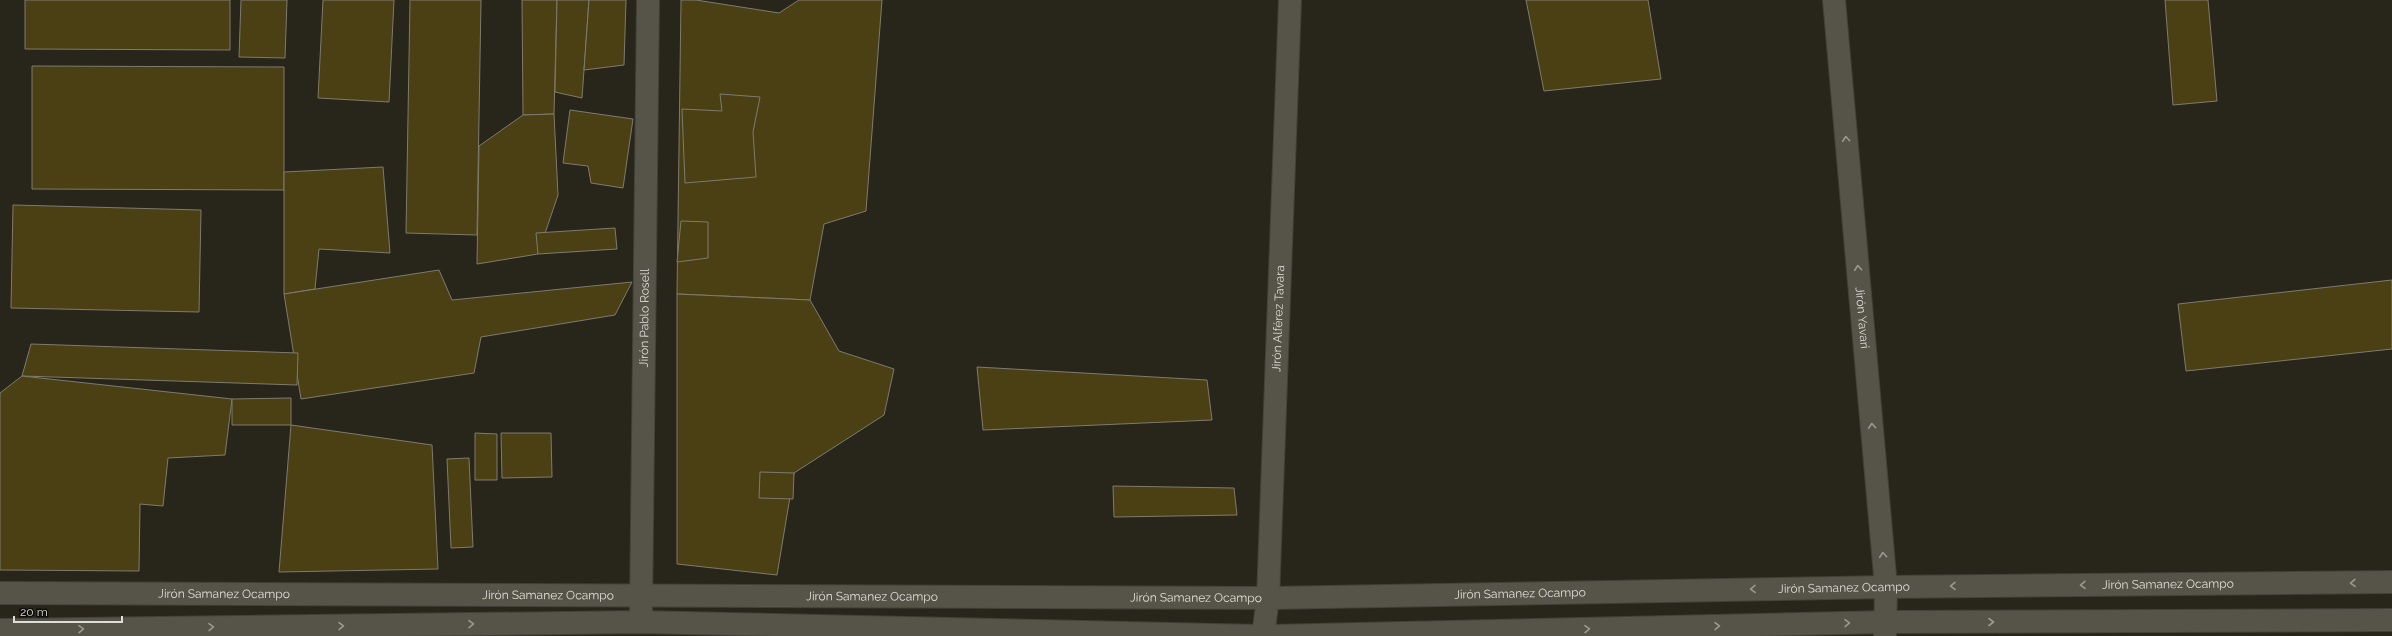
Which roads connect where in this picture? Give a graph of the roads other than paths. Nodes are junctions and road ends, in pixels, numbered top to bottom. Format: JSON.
{"nodes":[{"id":1,"x":648,"y":0,"type":"edge"},
{"id":2,"x":1290,"y":0,"type":"edge"},
{"id":3,"x":1834,"y":0,"type":"edge"},
{"id":4,"x":2392,"y":582,"type":"edge"},
{"id":5,"x":1886,"y":587,"type":"junction"},
{"id":6,"x":0,"y":593,"type":"edge"},
{"id":7,"x":641,"y":596,"type":"junction"},
{"id":8,"x":1268,"y":598,"type":"junction"},
{"id":9,"x":2392,"y":620,"type":"edge"},
{"id":10,"x":640,"y":629,"type":"edge"},
{"id":11,"x":1886,"y":629,"type":"edge"},
{"id":12,"x":0,"y":630,"type":"edge"},
{"id":13,"x":1259,"y":636,"type":"edge"},
{"id":14,"x":1263,"y":636,"type":"edge"},
{"id":15,"x":1268,"y":636,"type":"edge"}],
"edges":[{"from":1,"to":7,"type":"street","name":"Jirón Pablo Rosell"},
{"from":2,"to":8,"type":"street","name":"Jirón Alférez Tavara"},
{"from":5,"to":3,"type":"street","name":"Jirón Yavari","one_way":true},
{"from":4,"to":5,"type":"street","name":"Jirón Samanez Ocampo","one_way":true},
{"from":5,"to":8,"type":"street","name":"Jirón Samanez Ocampo","one_way":true},
{"from":5,"to":11,"type":"street","name":"Jirón Yavari"},
{"from":6,"to":7,"type":"street","name":"Jirón Samanez Ocampo"},
{"from":7,"to":8,"type":"street","name":"Jirón Samanez Ocampo"},
{"from":7,"to":10,"type":"street","name":"Jirón Pablo Rosell"},
{"from":8,"to":14,"type":"street","name":"Jirón Alférez Tavara"},
{"from":11,"to":9,"type":"street","one_way":true},
{"from":12,"to":10,"type":"street","one_way":true},
{"from":10,"to":13,"type":"street"},
{"from":15,"to":11,"type":"street","one_way":true}]}
